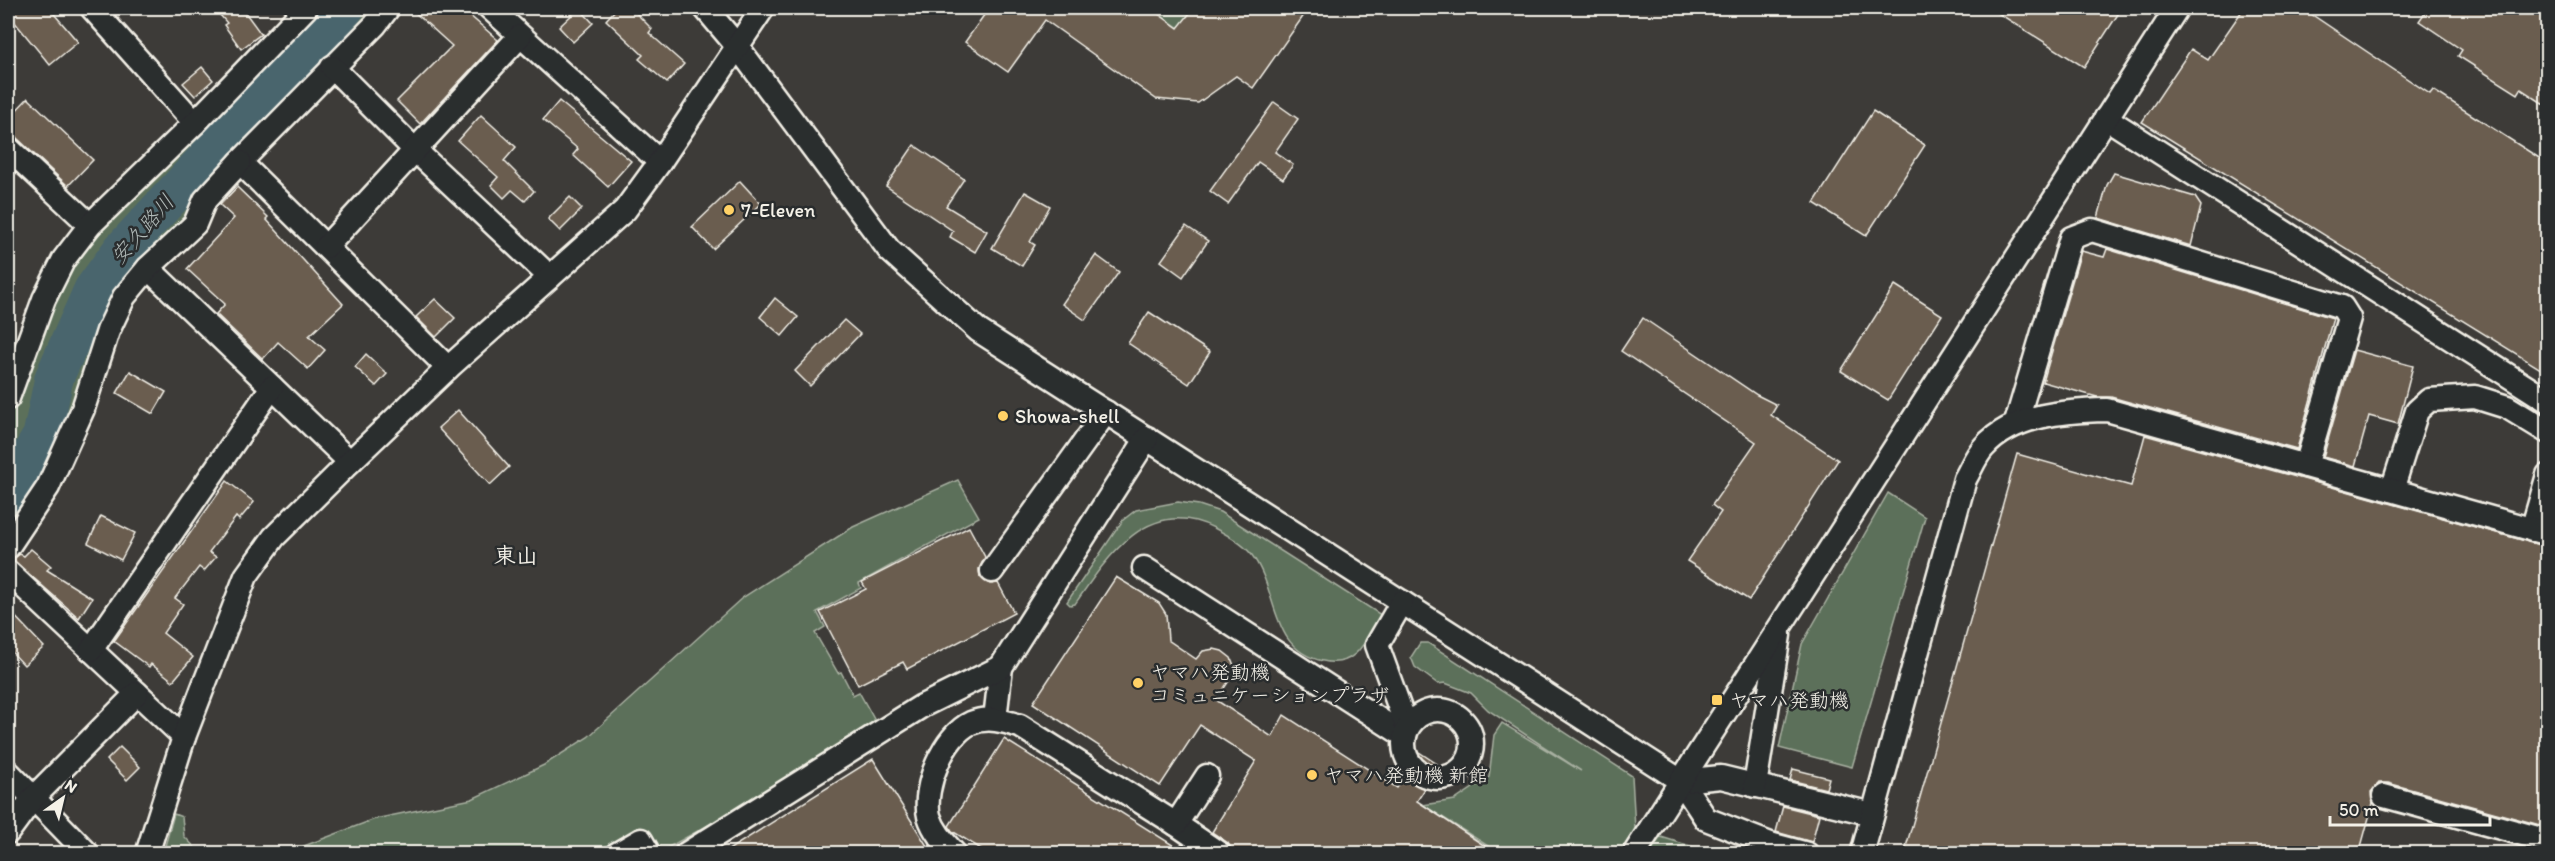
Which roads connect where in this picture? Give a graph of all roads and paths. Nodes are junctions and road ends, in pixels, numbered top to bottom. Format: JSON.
{"nodes":[{"id":1,"x":92,"y":8,"type":"edge"},
{"id":2,"x":306,"y":8,"type":"edge"},
{"id":3,"x":490,"y":8,"type":"edge"},
{"id":4,"x":705,"y":8,"type":"edge"},
{"id":5,"x":763,"y":8,"type":"edge"},
{"id":6,"x":2177,"y":8,"type":"edge"},
{"id":7,"x":375,"y":14,"type":"edge"},
{"id":8,"x":520,"y":36,"type":"junction"},
{"id":9,"x":737,"y":46,"type":"junction"},
{"id":10,"x":332,"y":67,"type":"junction"},
{"id":11,"x":2106,"y":118,"type":"junction"},
{"id":12,"x":195,"y":123,"type":"junction"},
{"id":13,"x":8,"y":148,"type":"edge"},
{"id":14,"x":415,"y":150,"type":"junction"},
{"id":15,"x":240,"y":162,"type":"junction"},
{"id":16,"x":660,"y":162,"type":"junction"},
{"id":17,"x":90,"y":225,"type":"junction"},
{"id":18,"x":326,"y":247,"type":"junction"},
{"id":19,"x":148,"y":268,"type":"junction"},
{"id":20,"x":550,"y":277,"type":"junction"},
{"id":21,"x":448,"y":368,"type":"junction"},
{"id":22,"x":272,"y":387,"type":"junction"},
{"id":23,"x":8,"y":398,"type":"edge"},
{"id":24,"x":2547,"y":401,"type":"edge"},
{"id":25,"x":1106,"y":412,"type":"junction"},
{"id":26,"x":2016,"y":423,"type":"junction"},
{"id":27,"x":2547,"y":432,"type":"edge"},
{"id":28,"x":1147,"y":438,"type":"junction"},
{"id":29,"x":350,"y":462,"type":"junction"},
{"id":30,"x":2306,"y":466,"type":"junction"},
{"id":31,"x":2547,"y":475,"type":"edge"},
{"id":32,"x":2392,"y":490,"type":"junction"},
{"id":33,"x":2540,"y":532,"type":"edge"},
{"id":34,"x":8,"y":547,"type":"edge"},
{"id":35,"x":1144,"y":568,"type":"dead end"},
{"id":36,"x":992,"y":571,"type":"dead end"},
{"id":37,"x":8,"y":572,"type":"edge"},
{"id":38,"x":1402,"y":602,"type":"junction"},
{"id":39,"x":1780,"y":627,"type":"junction"},
{"id":40,"x":91,"y":650,"type":"junction"},
{"id":41,"x":1001,"y":667,"type":"junction"},
{"id":42,"x":137,"y":693,"type":"junction"},
{"id":43,"x":995,"y":719,"type":"junction"},
{"id":44,"x":184,"y":737,"type":"junction"},
{"id":45,"x":8,"y":772,"type":"edge"},
{"id":46,"x":1207,"y":776,"type":"dead end"},
{"id":47,"x":1681,"y":781,"type":"junction"},
{"id":48,"x":1755,"y":786,"type":"junction"},
{"id":49,"x":2384,"y":796,"type":"dead end"},
{"id":50,"x":33,"y":798,"type":"junction"},
{"id":51,"x":1872,"y":814,"type":"junction"},
{"id":52,"x":1176,"y":824,"type":"junction"},
{"id":53,"x":8,"y":832,"type":"edge"},
{"id":54,"x":2547,"y":841,"type":"edge"},
{"id":55,"x":88,"y":854,"type":"edge"},
{"id":56,"x":147,"y":854,"type":"edge"},
{"id":57,"x":617,"y":854,"type":"edge"},
{"id":58,"x":649,"y":854,"type":"edge"},
{"id":59,"x":686,"y":854,"type":"edge"},
{"id":60,"x":955,"y":854,"type":"edge"},
{"id":61,"x":1220,"y":854,"type":"edge"},
{"id":62,"x":1634,"y":854,"type":"edge"},
{"id":63,"x":1807,"y":854,"type":"edge"},
{"id":64,"x":1862,"y":854,"type":"edge"}],
"edges":[{"from":1,"to":12,"type":"street"},
{"from":2,"to":12,"type":"street"},
{"from":3,"to":8,"type":"street"},
{"from":4,"to":9,"type":"street"},
{"from":5,"to":9,"type":"street"},
{"from":6,"to":11,"type":"street"},
{"from":7,"to":10,"type":"street"},
{"from":8,"to":14,"type":"street"},
{"from":8,"to":16,"type":"street"},
{"from":9,"to":16,"type":"street"},
{"from":9,"to":25,"type":"street"},
{"from":10,"to":14,"type":"street"},
{"from":10,"to":15,"type":"street"},
{"from":11,"to":24,"type":"street"},
{"from":11,"to":39,"type":"street"},
{"from":12,"to":17,"type":"street"},
{"from":13,"to":17,"type":"street"},
{"from":14,"to":18,"type":"street"},
{"from":14,"to":20,"type":"street"},
{"from":15,"to":18,"type":"street"},
{"from":15,"to":19,"type":"street"},
{"from":16,"to":20,"type":"street"},
{"from":17,"to":23,"type":"street"},
{"from":18,"to":21,"type":"street"},
{"from":19,"to":22,"type":"street"},
{"from":19,"to":34,"type":"street"},
{"from":20,"to":21,"type":"street"},
{"from":21,"to":29,"type":"street"},
{"from":22,"to":29,"type":"street"},
{"from":22,"to":40,"type":"street"},
{"from":25,"to":28,"type":"street"},
{"from":25,"to":36,"type":"street"},
{"from":26,"to":30,"type":"street"},
{"from":26,"to":30,"type":"street"},
{"from":26,"to":51,"type":"street"},
{"from":27,"to":32,"type":"street"},
{"from":28,"to":38,"type":"street"},
{"from":28,"to":41,"type":"street"},
{"from":29,"to":44,"type":"street"},
{"from":30,"to":32,"type":"street"},
{"from":31,"to":33,"type":"street"},
{"from":32,"to":33,"type":"street"},
{"from":35,"to":38,"type":"street"},
{"from":37,"to":40,"type":"street"},
{"from":38,"to":47,"type":"street"},
{"from":39,"to":47,"type":"street"},
{"from":39,"to":48,"type":"street"},
{"from":40,"to":42,"type":"street"},
{"from":41,"to":43,"type":"street"},
{"from":41,"to":59,"type":"street"},
{"from":42,"to":44,"type":"street"},
{"from":42,"to":50,"type":"street"},
{"from":43,"to":52,"type":"street"},
{"from":43,"to":60,"type":"street"},
{"from":44,"to":56,"type":"street"},
{"from":45,"to":50,"type":"street"},
{"from":46,"to":52,"type":"street"},
{"from":47,"to":48,"type":"street"},
{"from":47,"to":62,"type":"street"},
{"from":47,"to":63,"type":"street"},
{"from":48,"to":51,"type":"street"},
{"from":49,"to":54,"type":"street"},
{"from":50,"to":53,"type":"street"},
{"from":50,"to":55,"type":"street"},
{"from":51,"to":64,"type":"street"},
{"from":52,"to":61,"type":"street"},
{"from":57,"to":58,"type":"street"}]}
